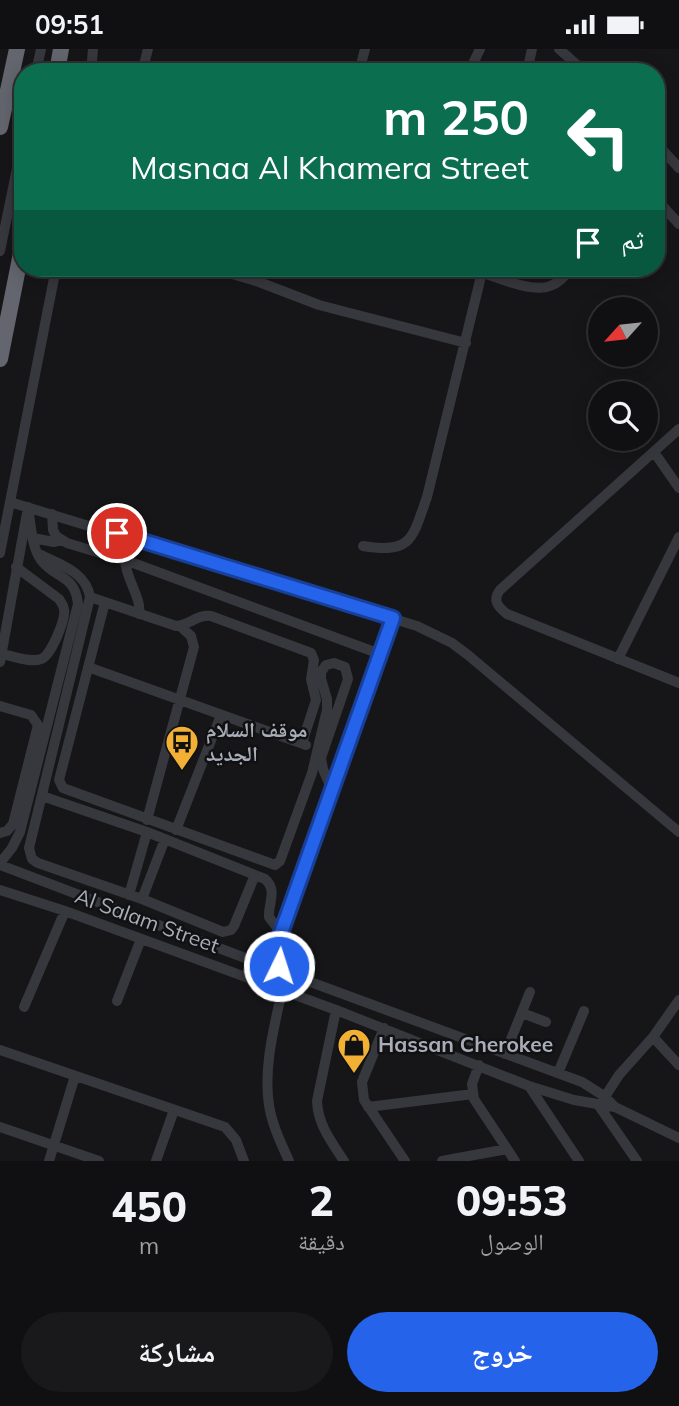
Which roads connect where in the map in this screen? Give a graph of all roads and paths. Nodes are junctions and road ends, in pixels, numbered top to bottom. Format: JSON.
{"nodes":[{"id":1,"x":17,"y":49,"type":"edge"},
{"id":2,"x":559,"y":49,"type":"edge"},
{"id":3,"x":575,"y":63,"type":"edge"},
{"id":4,"x":0,"y":127,"type":"edge"},
{"id":5,"x":665,"y":155,"type":"edge"},
{"id":6,"x":679,"y":168,"type":"edge"},
{"id":7,"x":14,"y":183,"type":"edge"},
{"id":8,"x":665,"y":209,"type":"edge"},
{"id":9,"x":679,"y":224,"type":"edge"},
{"id":10,"x":0,"y":251,"type":"edge"},
{"id":11,"x":16,"y":277,"type":"edge"},
{"id":12,"x":54,"y":277,"type":"edge"},
{"id":13,"x":242,"y":277,"type":"edge"},
{"id":14,"x":260,"y":277,"type":"edge"},
{"id":15,"x":481,"y":277,"type":"edge"},
{"id":16,"x":502,"y":277,"type":"edge"},
{"id":17,"x":563,"y":277,"type":"edge"},
{"id":18,"x":259,"y":282,"type":"junction"},
{"id":19,"x":466,"y":343,"type":"junction"},
{"id":20,"x":0,"y":359,"type":"edge"},
{"id":21,"x":679,"y":429,"type":"edge"},
{"id":22,"x":654,"y":452,"type":"junction"},
{"id":23,"x":679,"y":488,"type":"edge"},
{"id":24,"x":10,"y":502,"type":"junction"},
{"id":25,"x":28,"y":507,"type":"junction"},
{"id":26,"x":52,"y":514,"type":"junction"},
{"id":27,"x":679,"y":537,"type":"edge"},
{"id":28,"x":33,"y":538,"type":"junction"},
{"id":29,"x":61,"y":540,"type":"junction"},
{"id":30,"x":363,"y":546,"type":"dead end"},
{"id":31,"x":0,"y":553,"type":"edge"},
{"id":32,"x":39,"y":556,"type":"junction"},
{"id":33,"x":125,"y":560,"type":"junction"},
{"id":34,"x":16,"y":567,"type":"junction"},
{"id":35,"x":31,"y":578,"type":"junction"},
{"id":36,"x":90,"y":597,"type":"junction"},
{"id":37,"x":105,"y":602,"type":"junction"},
{"id":38,"x":144,"y":616,"type":"junction"},
{"id":39,"x":393,"y":618,"type":"junction"},
{"id":40,"x":180,"y":626,"type":"junction"},
{"id":41,"x":380,"y":654,"type":"junction"},
{"id":42,"x":47,"y":656,"type":"junction"},
{"id":43,"x":1,"y":658,"type":"edge"},
{"id":44,"x":618,"y":659,"type":"junction"},
{"id":45,"x":63,"y":664,"type":"junction"},
{"id":46,"x":88,"y":667,"type":"junction"},
{"id":47,"x":679,"y":683,"type":"edge"},
{"id":48,"x":179,"y":699,"type":"junction"},
{"id":49,"x":0,"y":706,"type":"edge"},
{"id":50,"x":221,"y":715,"type":"junction"},
{"id":51,"x":321,"y":720,"type":"junction"},
{"id":52,"x":306,"y":747,"type":"junction"},
{"id":53,"x":332,"y":790,"type":"junction"},
{"id":54,"x":42,"y":796,"type":"junction"},
{"id":55,"x":147,"y":820,"type":"junction"},
{"id":56,"x":176,"y":830,"type":"junction"},
{"id":57,"x":147,"y":832,"type":"junction"},
{"id":58,"x":679,"y":832,"type":"edge"},
{"id":59,"x":0,"y":833,"type":"edge"},
{"id":60,"x":165,"y":839,"type":"junction"},
{"id":61,"x":0,"y":864,"type":"edge"},
{"id":62,"x":255,"y":875,"type":"junction"},
{"id":63,"x":0,"y":890,"type":"edge"},
{"id":64,"x":129,"y":895,"type":"junction"},
{"id":65,"x":142,"y":899,"type":"junction"},
{"id":66,"x":65,"y":911,"type":"junction"},
{"id":67,"x":281,"y":933,"type":"junction"},
{"id":68,"x":141,"y":939,"type":"junction"},
{"id":69,"x":203,"y":942,"type":"junction"},
{"id":70,"x":169,"y":949,"type":"junction"},
{"id":71,"x":286,"y":973,"type":"junction"},
{"id":72,"x":282,"y":990,"type":"junction"},
{"id":73,"x":530,"y":992,"type":"dead end"},
{"id":74,"x":117,"y":1002,"type":"dead end"},
{"id":75,"x":678,"y":1003,"type":"edge"},
{"id":76,"x":24,"y":1007,"type":"dead end"},
{"id":77,"x":336,"y":1010,"type":"junction"},
{"id":78,"x":584,"y":1011,"type":"dead end"},
{"id":79,"x":522,"y":1013,"type":"junction"},
{"id":80,"x":547,"y":1022,"type":"dead end"},
{"id":81,"x":384,"y":1028,"type":"junction"},
{"id":82,"x":653,"y":1037,"type":"junction"},
{"id":83,"x":0,"y":1051,"type":"edge"},
{"id":84,"x":505,"y":1054,"type":"junction"},
{"id":85,"x":479,"y":1065,"type":"junction"},
{"id":86,"x":679,"y":1065,"type":"edge"},
{"id":87,"x":558,"y":1073,"type":"junction"},
{"id":88,"x":75,"y":1076,"type":"junction"},
{"id":89,"x":529,"y":1086,"type":"junction"},
{"id":90,"x":473,"y":1094,"type":"junction"},
{"id":91,"x":601,"y":1101,"type":"junction"},
{"id":92,"x":368,"y":1107,"type":"junction"},
{"id":93,"x":174,"y":1110,"type":"junction"},
{"id":94,"x":0,"y":1127,"type":"edge"},
{"id":95,"x":676,"y":1138,"type":"edge"},
{"id":96,"x":54,"y":1144,"type":"junction"},
{"id":97,"x":507,"y":1149,"type":"junction"},
{"id":98,"x":49,"y":1161,"type":"edge"},
{"id":99,"x":99,"y":1161,"type":"edge"},
{"id":100,"x":156,"y":1161,"type":"edge"},
{"id":101,"x":244,"y":1161,"type":"edge"},
{"id":102,"x":289,"y":1161,"type":"edge"},
{"id":103,"x":344,"y":1161,"type":"edge"},
{"id":104,"x":405,"y":1161,"type":"edge"},
{"id":105,"x":442,"y":1161,"type":"edge"},
{"id":106,"x":515,"y":1161,"type":"edge"},
{"id":107,"x":579,"y":1161,"type":"edge"},
{"id":108,"x":638,"y":1161,"type":"edge"}],
"edges":[{"from":1,"to":4,"type":"highway"},
{"from":2,"to":3,"type":"street"},
{"from":5,"to":6,"type":"street"},
{"from":7,"to":10,"type":"street"},
{"from":8,"to":9,"type":"street"},
{"from":11,"to":20,"type":"highway"},
{"from":12,"to":24,"type":"street"},
{"from":13,"to":18,"type":"street"},
{"from":14,"to":18,"type":"street"},
{"from":15,"to":19,"type":"street"},
{"from":16,"to":17,"type":"street"},
{"from":18,"to":19,"type":"street"},
{"from":19,"to":30,"type":"street"},
{"from":21,"to":22,"type":"street"},
{"from":22,"to":23,"type":"street"},
{"from":22,"to":44,"type":"street"},
{"from":24,"to":25,"type":"street"},
{"from":24,"to":31,"type":"street"},
{"from":25,"to":26,"type":"street"},
{"from":25,"to":28,"type":"street"},
{"from":25,"to":34,"type":"street"},
{"from":26,"to":29,"type":"street"},
{"from":26,"to":39,"type":"street"},
{"from":27,"to":44,"type":"street"},
{"from":28,"to":29,"type":"street"},
{"from":28,"to":32,"type":"street"},
{"from":29,"to":33,"type":"street"},
{"from":32,"to":35,"type":"street"},
{"from":32,"to":36,"type":"street"},
{"from":32,"to":45,"type":"street"},
{"from":33,"to":38,"type":"street"},
{"from":33,"to":41,"type":"street"},
{"from":34,"to":35,"type":"street"},
{"from":34,"to":43,"type":"street"},
{"from":35,"to":42,"type":"street"},
{"from":36,"to":37,"type":"street"},
{"from":36,"to":54,"type":"street"},
{"from":37,"to":38,"type":"street"},
{"from":37,"to":46,"type":"street"},
{"from":38,"to":40,"type":"street"},
{"from":39,"to":41,"type":"street"},
{"from":39,"to":58,"type":"street"},
{"from":40,"to":48,"type":"street"},
{"from":40,"to":52,"type":"street"},
{"from":41,"to":53,"type":"street"},
{"from":42,"to":43,"type":"street"},
{"from":42,"to":45,"type":"street"},
{"from":44,"to":47,"type":"street"},
{"from":45,"to":61,"type":"street"},
{"from":46,"to":48,"type":"street"},
{"from":46,"to":55,"type":"street"},
{"from":48,"to":50,"type":"street"},
{"from":48,"to":55,"type":"street"},
{"from":49,"to":59,"type":"street"},
{"from":50,"to":52,"type":"street"},
{"from":50,"to":56,"type":"street"},
{"from":51,"to":52,"type":"street"},
{"from":51,"to":53,"type":"street"},
{"from":51,"to":56,"type":"street"},
{"from":53,"to":67,"type":"street"},
{"from":54,"to":57,"type":"street"},
{"from":54,"to":64,"type":"street"},
{"from":55,"to":56,"type":"street"},
{"from":57,"to":60,"type":"street"},
{"from":57,"to":64,"type":"street"},
{"from":60,"to":62,"type":"street"},
{"from":60,"to":65,"type":"street"},
{"from":61,"to":69,"type":"street"},
{"from":62,"to":65,"type":"street"},
{"from":62,"to":67,"type":"street"},
{"from":63,"to":66,"type":"street","name":"Al Salam Street"},
{"from":64,"to":65,"type":"street"},
{"from":66,"to":68,"type":"street","name":"Al Salam Street"},
{"from":66,"to":76,"type":"street"},
{"from":67,"to":69,"type":"street"},
{"from":67,"to":71,"type":"street"},
{"from":68,"to":70,"type":"street","name":"Al Salam Street"},
{"from":68,"to":74,"type":"street"},
{"from":69,"to":70,"type":"street"},
{"from":70,"to":72,"type":"street","name":"Al Salam Street"},
{"from":71,"to":72,"type":"street"},
{"from":71,"to":84,"type":"street","name":"Al Salam Street"},
{"from":72,"to":77,"type":"street","name":"Al Salam Street"},
{"from":72,"to":102,"type":"street"},
{"from":73,"to":79,"type":"street"},
{"from":75,"to":82,"type":"street"},
{"from":77,"to":81,"type":"street","name":"Al Salam Street"},
{"from":77,"to":103,"type":"street"},
{"from":78,"to":87,"type":"street"},
{"from":79,"to":80,"type":"street"},
{"from":79,"to":84,"type":"street"},
{"from":81,"to":85,"type":"street","name":"Al Salam Street"},
{"from":81,"to":92,"type":"street"},
{"from":82,"to":86,"type":"street"},
{"from":82,"to":91,"type":"street"},
{"from":83,"to":88,"type":"street"},
{"from":84,"to":87,"type":"street","name":"Al Salam Street"},
{"from":85,"to":89,"type":"street","name":"Al Salam Street"},
{"from":85,"to":90,"type":"street"},
{"from":87,"to":91,"type":"street","name":"Al Salam Street"},
{"from":88,"to":93,"type":"street"},
{"from":88,"to":96,"type":"street"},
{"from":89,"to":91,"type":"street","name":"Al Salam Street"},
{"from":89,"to":107,"type":"street"},
{"from":90,"to":92,"type":"street"},
{"from":90,"to":97,"type":"street"},
{"from":91,"to":95,"type":"street","name":"Al Salam Street"},
{"from":91,"to":108,"type":"street"},
{"from":92,"to":104,"type":"street"},
{"from":93,"to":100,"type":"street"},
{"from":93,"to":101,"type":"street"},
{"from":94,"to":96,"type":"street"},
{"from":96,"to":98,"type":"street"},
{"from":96,"to":99,"type":"street"},
{"from":97,"to":105,"type":"street"},
{"from":97,"to":106,"type":"street"}]}
